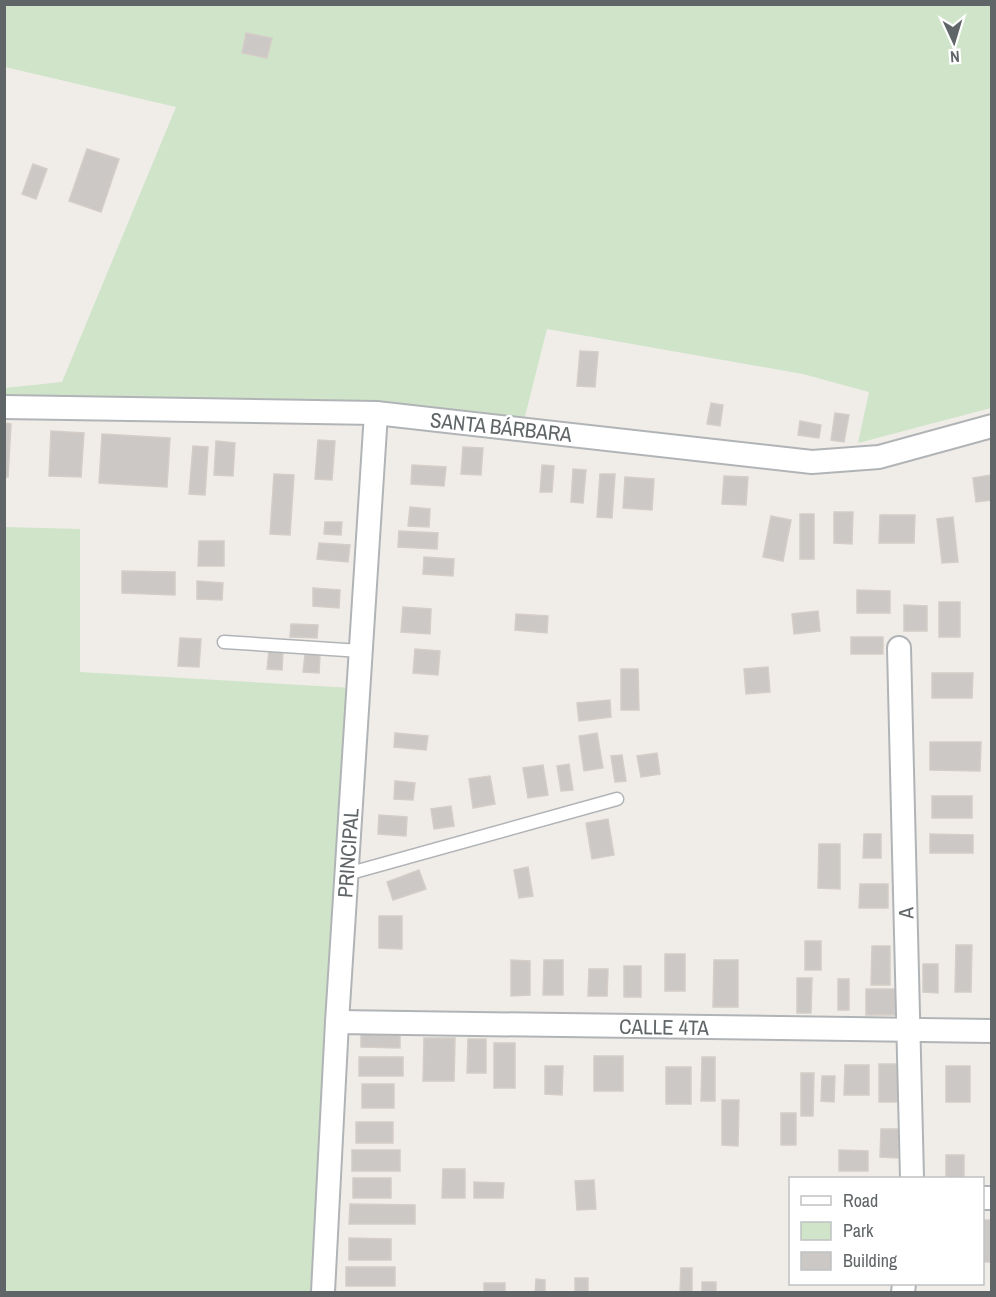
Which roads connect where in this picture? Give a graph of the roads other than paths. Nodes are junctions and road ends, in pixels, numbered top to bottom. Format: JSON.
{"nodes":[{"id":1,"x":4,"y":406,"type":"edge"},
{"id":2,"x":376,"y":413,"type":"junction"},
{"id":3,"x":992,"y":426,"type":"edge"},
{"id":4,"x":224,"y":642,"type":"dead end"},
{"id":5,"x":900,"y":648,"type":"dead end"},
{"id":6,"x":361,"y":651,"type":"junction"},
{"id":7,"x":617,"y":799,"type":"dead end"},
{"id":8,"x":347,"y":874,"type":"junction"},
{"id":9,"x":337,"y":1022,"type":"junction"},
{"id":10,"x":909,"y":1031,"type":"junction"},
{"id":11,"x":992,"y":1031,"type":"edge"},
{"id":12,"x":912,"y":1177,"type":"edge"},
{"id":13,"x":323,"y":1293,"type":"edge"}],
"edges":[{"from":1,"to":2,"type":"street","name":"SANTA BÁRBARA"},
{"from":2,"to":3,"type":"street","name":"SANTA BÁRBARA"},
{"from":2,"to":6,"type":"street","name":"PRINCIPAL"},
{"from":4,"to":6,"type":"lane"},
{"from":5,"to":10,"type":"street","name":"A"},
{"from":6,"to":8,"type":"street","name":"PRINCIPAL"},
{"from":7,"to":8,"type":"lane"},
{"from":8,"to":9,"type":"street","name":"PRINCIPAL"},
{"from":9,"to":10,"type":"street","name":"CALLE 4TA"},
{"from":9,"to":13,"type":"street","name":"PRINCIPAL"},
{"from":10,"to":11,"type":"street","name":"CALLE 4TA"},
{"from":10,"to":12,"type":"street","name":"A"}]}
